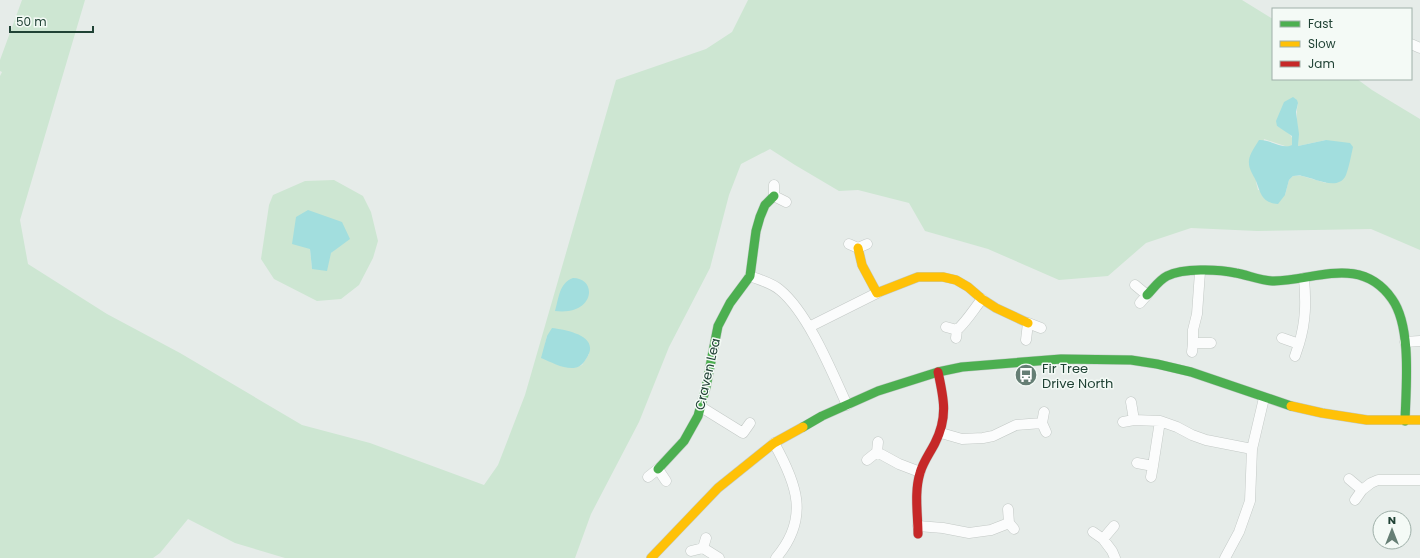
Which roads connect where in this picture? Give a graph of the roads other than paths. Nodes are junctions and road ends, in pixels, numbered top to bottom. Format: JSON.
{"nodes":[{"id":1,"x":774,"y":185,"type":"dead end"},
{"id":2,"x":774,"y":196,"type":"junction"},
{"id":3,"x":786,"y":202,"type":"dead end"},
{"id":4,"x":858,"y":245,"type":"dead end"},
{"id":5,"x":1200,"y":272,"type":"junction"},
{"id":6,"x":750,"y":276,"type":"junction"},
{"id":7,"x":1304,"y":278,"type":"junction"},
{"id":8,"x":1135,"y":285,"type":"dead end"},
{"id":9,"x":877,"y":293,"type":"junction"},
{"id":10,"x":1147,"y":295,"type":"junction"},
{"id":11,"x":982,"y":299,"type":"junction"},
{"id":12,"x":1140,"y":303,"type":"dead end"},
{"id":13,"x":1028,"y":324,"type":"junction"},
{"id":14,"x":809,"y":327,"type":"junction"},
{"id":15,"x":946,"y":327,"type":"dead end"},
{"id":16,"x":1041,"y":328,"type":"dead end"},
{"id":17,"x":1282,"y":338,"type":"dead end"},
{"id":18,"x":1026,"y":340,"type":"dead end"},
{"id":19,"x":1420,"y":340,"type":"edge"},
{"id":20,"x":1405,"y":342,"type":"junction"},
{"id":21,"x":1211,"y":343,"type":"dead end"},
{"id":22,"x":1299,"y":344,"type":"junction"},
{"id":23,"x":1296,"y":356,"type":"dead end"},
{"id":24,"x":938,"y":372,"type":"junction"},
{"id":25,"x":1264,"y":398,"type":"junction"},
{"id":26,"x":1131,"y":402,"type":"dead end"},
{"id":27,"x":847,"y":405,"type":"junction"},
{"id":28,"x":701,"y":407,"type":"junction"},
{"id":29,"x":1044,"y":412,"type":"dead end"},
{"id":30,"x":1134,"y":420,"type":"junction"},
{"id":31,"x":1420,"y":420,"type":"edge"},
{"id":32,"x":1160,"y":421,"type":"junction"},
{"id":33,"x":1405,"y":421,"type":"junction"},
{"id":34,"x":1123,"y":422,"type":"dead end"},
{"id":35,"x":750,"y":423,"type":"dead end"},
{"id":36,"x":941,"y":433,"type":"junction"},
{"id":37,"x":774,"y":443,"type":"junction"},
{"id":38,"x":1252,"y":448,"type":"junction"},
{"id":39,"x":867,"y":460,"type":"dead end"},
{"id":40,"x":1137,"y":463,"type":"dead end"},
{"id":41,"x":1153,"y":466,"type":"junction"},
{"id":42,"x":658,"y":469,"type":"junction"},
{"id":43,"x":920,"y":472,"type":"junction"},
{"id":44,"x":648,"y":477,"type":"dead end"},
{"id":45,"x":1151,"y":477,"type":"dead end"},
{"id":46,"x":1349,"y":478,"type":"dead end"},
{"id":47,"x":666,"y":480,"type":"dead end"},
{"id":48,"x":1420,"y":480,"type":"edge"},
{"id":49,"x":1362,"y":490,"type":"junction"},
{"id":50,"x":1354,"y":500,"type":"dead end"},
{"id":51,"x":1008,"y":509,"type":"dead end"},
{"id":52,"x":1114,"y":526,"type":"dead end"},
{"id":53,"x":918,"y":530,"type":"joint"},
{"id":54,"x":1093,"y":532,"type":"dead end"},
{"id":55,"x":706,"y":538,"type":"dead end"},
{"id":56,"x":1103,"y":539,"type":"junction"},
{"id":57,"x":703,"y":548,"type":"junction"},
{"id":58,"x":691,"y":551,"type":"dead end"},
{"id":59,"x":651,"y":558,"type":"edge"},
{"id":60,"x":719,"y":558,"type":"edge"},
{"id":61,"x":776,"y":558,"type":"edge"},
{"id":62,"x":1115,"y":558,"type":"edge"},
{"id":63,"x":1225,"y":558,"type":"edge"}],
"edges":[{"from":1,"to":2,"type":"street"},
{"from":2,"to":3,"type":"street"},
{"from":2,"to":6,"type":"street","name":"Craven Lea"},
{"from":4,"to":9,"type":"street"},
{"from":5,"to":7,"type":"street"},
{"from":5,"to":10,"type":"street"},
{"from":5,"to":21,"type":"street"},
{"from":6,"to":14,"type":"street"},
{"from":6,"to":28,"type":"street","name":"Craven Lea"},
{"from":7,"to":20,"type":"street"},
{"from":7,"to":22,"type":"street"},
{"from":8,"to":10,"type":"street"},
{"from":9,"to":11,"type":"street"},
{"from":9,"to":14,"type":"street"},
{"from":10,"to":12,"type":"street"},
{"from":11,"to":13,"type":"street"},
{"from":11,"to":15,"type":"street"},
{"from":13,"to":16,"type":"street"},
{"from":13,"to":18,"type":"street"},
{"from":14,"to":27,"type":"street"},
{"from":17,"to":22,"type":"street"},
{"from":19,"to":20,"type":"street"},
{"from":20,"to":33,"type":"street"},
{"from":22,"to":23,"type":"street"},
{"from":24,"to":25,"type":"street"},
{"from":24,"to":27,"type":"street"},
{"from":24,"to":36,"type":"street"},
{"from":25,"to":33,"type":"street"},
{"from":25,"to":38,"type":"street"},
{"from":26,"to":30,"type":"street"},
{"from":27,"to":37,"type":"street"},
{"from":28,"to":35,"type":"street"},
{"from":28,"to":42,"type":"street","name":"Craven Lea"},
{"from":29,"to":36,"type":"street"},
{"from":30,"to":32,"type":"street"},
{"from":30,"to":34,"type":"street"},
{"from":31,"to":33,"type":"street"},
{"from":32,"to":38,"type":"street"},
{"from":32,"to":41,"type":"street"},
{"from":36,"to":43,"type":"street"},
{"from":37,"to":59,"type":"street"},
{"from":37,"to":61,"type":"street"},
{"from":38,"to":63,"type":"street"},
{"from":39,"to":43,"type":"street"},
{"from":40,"to":41,"type":"street"},
{"from":41,"to":45,"type":"street"},
{"from":42,"to":44,"type":"street","name":"Craven Lea"},
{"from":42,"to":47,"type":"street"},
{"from":43,"to":53,"type":"street"},
{"from":46,"to":49,"type":"street"},
{"from":48,"to":49,"type":"street"},
{"from":49,"to":50,"type":"street"},
{"from":51,"to":53,"type":"street"},
{"from":52,"to":56,"type":"street"},
{"from":54,"to":56,"type":"street"},
{"from":55,"to":57,"type":"street"},
{"from":56,"to":62,"type":"street"},
{"from":57,"to":58,"type":"street"},
{"from":57,"to":60,"type":"street"}]}
